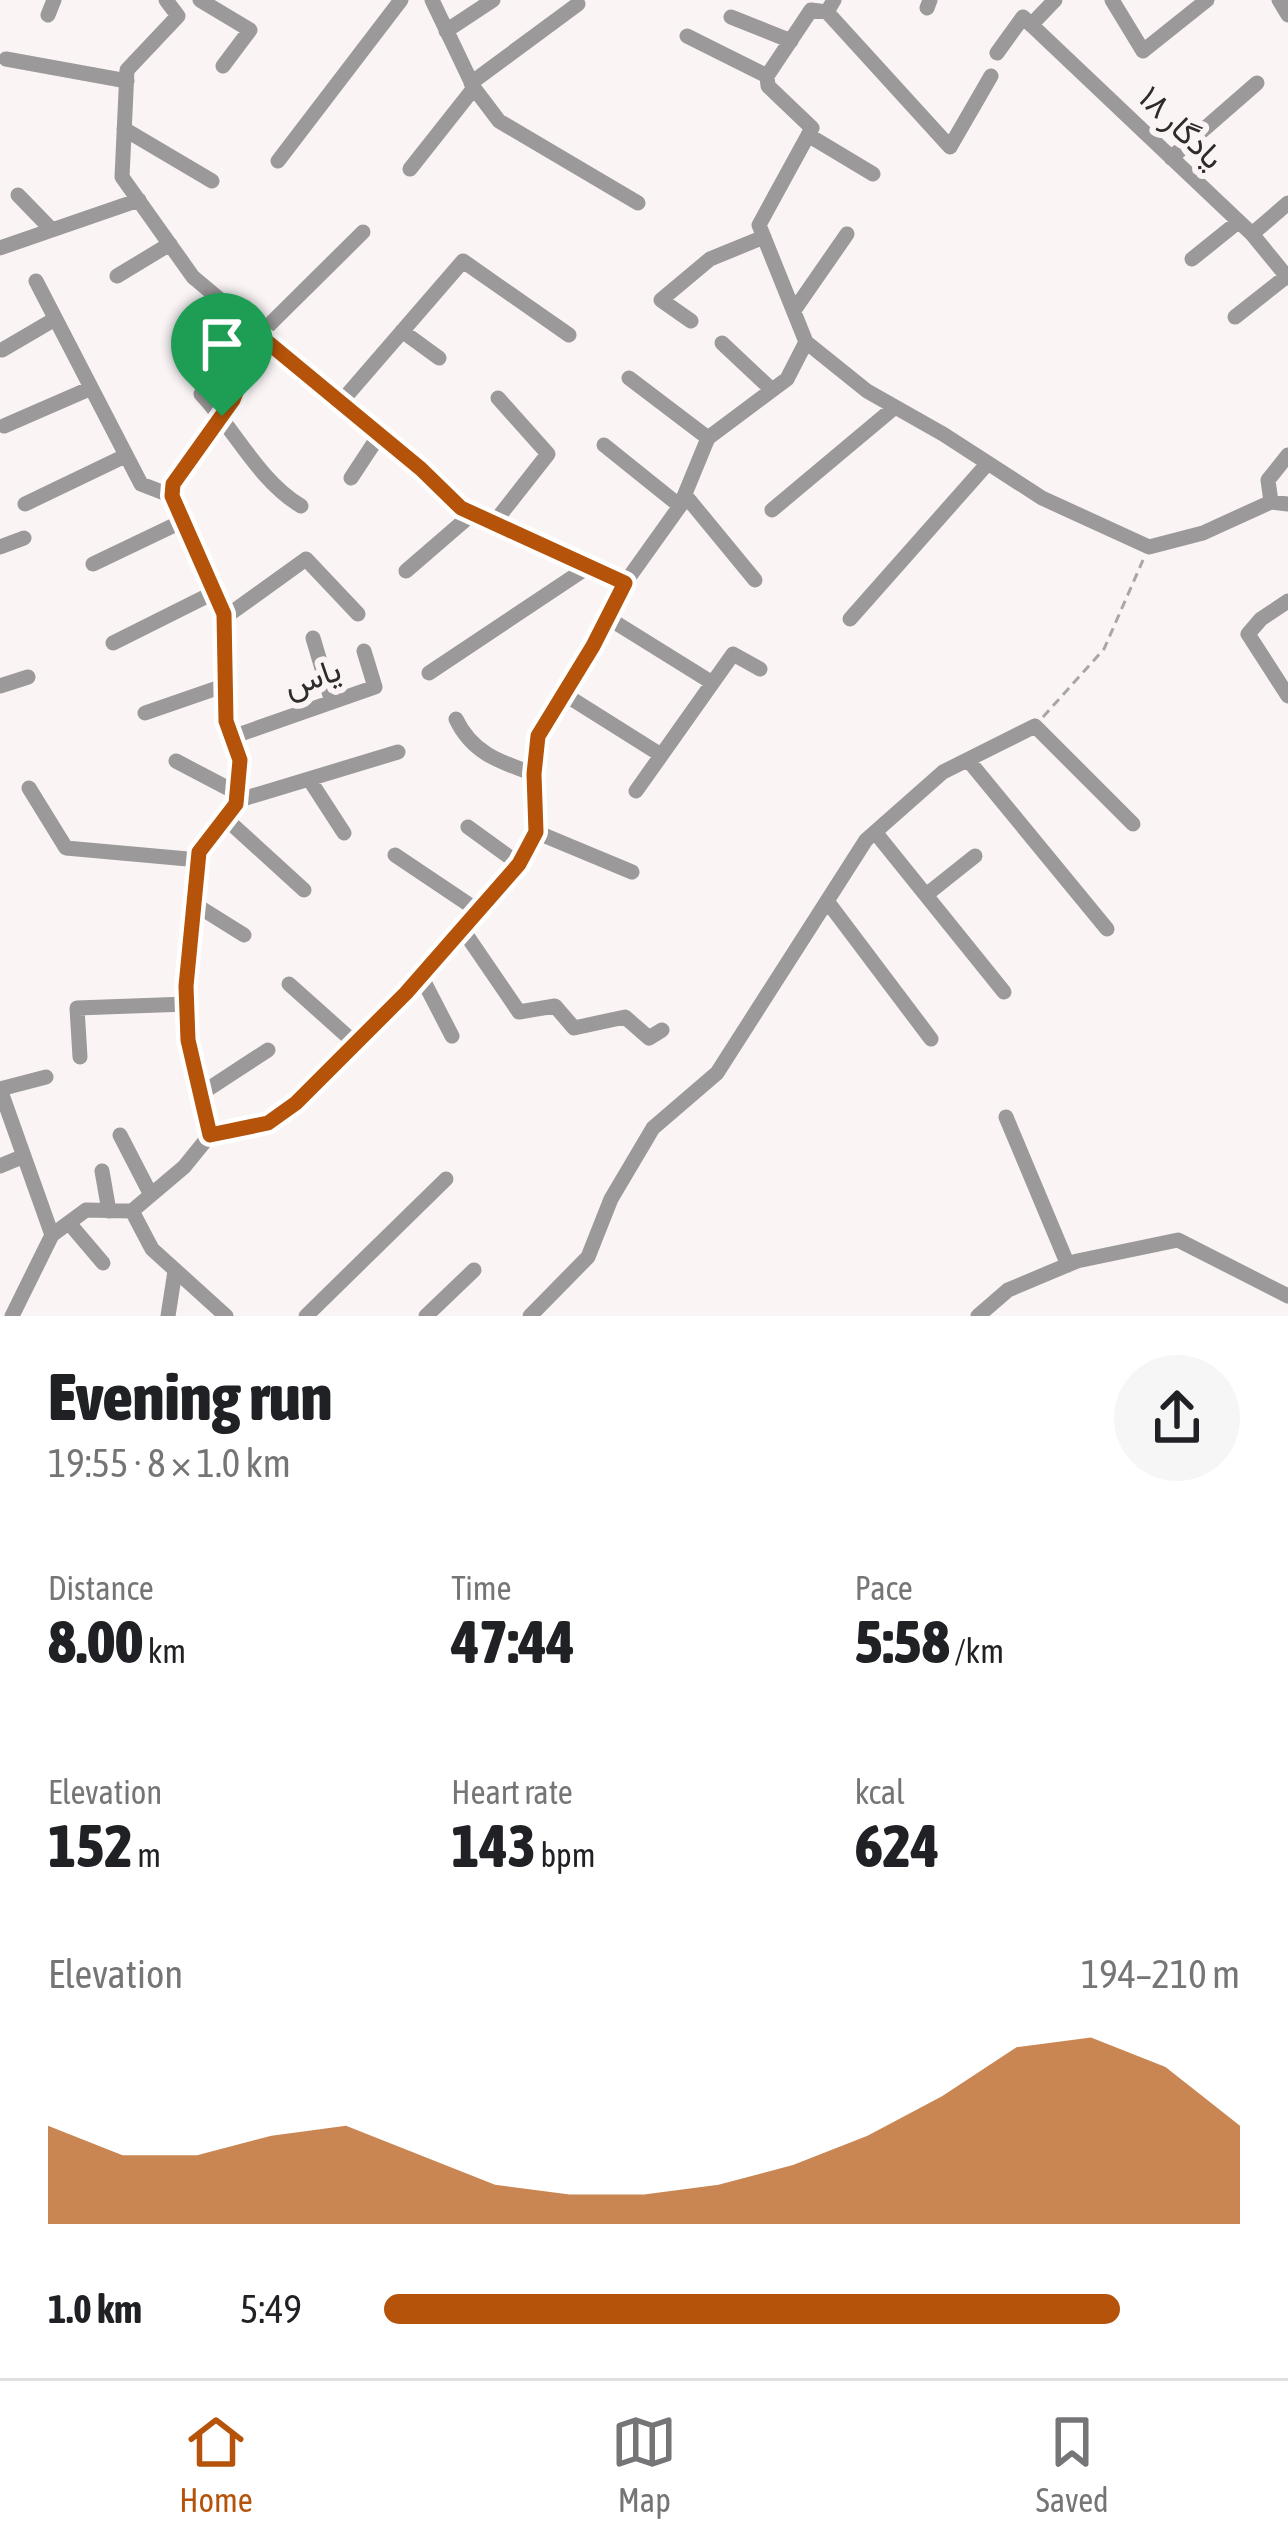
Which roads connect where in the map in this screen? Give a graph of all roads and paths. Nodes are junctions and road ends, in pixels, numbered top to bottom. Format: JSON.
{"nodes":[{"id":1,"x":166,"y":0,"type":"edge"},
{"id":2,"x":196,"y":0,"type":"edge"},
{"id":3,"x":401,"y":0,"type":"edge"},
{"id":4,"x":432,"y":0,"type":"edge"},
{"id":5,"x":494,"y":0,"type":"edge"},
{"id":6,"x":1055,"y":0,"type":"edge"},
{"id":7,"x":1112,"y":0,"type":"edge"},
{"id":8,"x":1207,"y":0,"type":"edge"},
{"id":9,"x":1279,"y":0,"type":"edge"},
{"id":10,"x":578,"y":4,"type":"dead end"},
{"id":11,"x":831,"y":6,"type":"edge"},
{"id":12,"x":1288,"y":15,"type":"edge"},
{"id":13,"x":178,"y":16,"type":"junction"},
{"id":14,"x":731,"y":17,"type":"dead end"},
{"id":15,"x":1031,"y":25,"type":"junction"},
{"id":16,"x":446,"y":31,"type":"junction"},
{"id":17,"x":687,"y":36,"type":"dead end"},
{"id":18,"x":790,"y":41,"type":"junction"},
{"id":19,"x":997,"y":53,"type":"dead end"},
{"id":20,"x":6,"y":59,"type":"dead end"},
{"id":21,"x":223,"y":67,"type":"dead end"},
{"id":22,"x":767,"y":76,"type":"junction"},
{"id":23,"x":991,"y":76,"type":"dead end"},
{"id":24,"x":127,"y":81,"type":"junction"},
{"id":25,"x":1257,"y":83,"type":"dead end"},
{"id":26,"x":472,"y":85,"type":"junction"},
{"id":27,"x":124,"y":129,"type":"junction"},
{"id":28,"x":808,"y":135,"type":"junction"},
{"id":29,"x":1172,"y":158,"type":"junction"},
{"id":30,"x":278,"y":161,"type":"dead end"},
{"id":31,"x":410,"y":169,"type":"dead end"},
{"id":32,"x":873,"y":174,"type":"dead end"},
{"id":33,"x":212,"y":181,"type":"dead end"},
{"id":34,"x":18,"y":194,"type":"dead end"},
{"id":35,"x":139,"y":200,"type":"junction"},
{"id":36,"x":1288,"y":202,"type":"edge"},
{"id":37,"x":638,"y":203,"type":"dead end"},
{"id":38,"x":1238,"y":222,"type":"junction"},
{"id":39,"x":52,"y":230,"type":"junction"},
{"id":40,"x":363,"y":232,"type":"dead end"},
{"id":41,"x":847,"y":234,"type":"dead end"},
{"id":42,"x":1252,"y":234,"type":"junction"},
{"id":43,"x":764,"y":237,"type":"junction"},
{"id":44,"x":170,"y":244,"type":"junction"},
{"id":45,"x":0,"y":248,"type":"edge"},
{"id":46,"x":1192,"y":259,"type":"dead end"},
{"id":47,"x":117,"y":277,"type":"dead end"},
{"id":48,"x":1287,"y":277,"type":"edge"},
{"id":49,"x":36,"y":281,"type":"dead end"},
{"id":50,"x":794,"y":309,"type":"junction"},
{"id":51,"x":1235,"y":317,"type":"dead end"},
{"id":52,"x":55,"y":319,"type":"junction"},
{"id":53,"x":691,"y":321,"type":"dead end"},
{"id":54,"x":402,"y":332,"type":"junction"},
{"id":55,"x":259,"y":335,"type":"junction"},
{"id":56,"x":569,"y":335,"type":"dead end"},
{"id":57,"x":806,"y":342,"type":"junction"},
{"id":58,"x":722,"y":343,"type":"dead end"},
{"id":59,"x":2,"y":350,"type":"edge"},
{"id":60,"x":439,"y":358,"type":"dead end"},
{"id":61,"x":629,"y":378,"type":"dead end"},
{"id":62,"x":89,"y":389,"type":"junction"},
{"id":63,"x":772,"y":390,"type":"junction"},
{"id":64,"x":201,"y":394,"type":"dead end"},
{"id":65,"x":498,"y":398,"type":"dead end"},
{"id":66,"x":341,"y":402,"type":"junction"},
{"id":67,"x":895,"y":407,"type":"junction"},
{"id":68,"x":222,"y":416,"type":"junction"},
{"id":69,"x":4,"y":426,"type":"dead end"},
{"id":70,"x":380,"y":434,"type":"junction"},
{"id":71,"x":708,"y":438,"type":"junction"},
{"id":72,"x":604,"y":445,"type":"dead end"},
{"id":73,"x":1288,"y":455,"type":"edge"},
{"id":74,"x":125,"y":456,"type":"junction"},
{"id":75,"x":988,"y":463,"type":"junction"},
{"id":76,"x":351,"y":478,"type":"dead end"},
{"id":77,"x":172,"y":496,"type":"junction"},
{"id":78,"x":682,"y":501,"type":"junction"},
{"id":79,"x":1279,"y":503,"type":"edge"},
{"id":80,"x":25,"y":504,"type":"dead end"},
{"id":81,"x":301,"y":506,"type":"dead end"},
{"id":82,"x":772,"y":510,"type":"dead end"},
{"id":83,"x":472,"y":514,"type":"junction"},
{"id":84,"x":182,"y":520,"type":"junction"},
{"id":85,"x":493,"y":524,"type":"junction"},
{"id":86,"x":24,"y":538,"type":"dead end"},
{"id":87,"x":0,"y":547,"type":"edge"},
{"id":88,"x":1149,"y":547,"type":"junction"},
{"id":89,"x":93,"y":564,"type":"dead end"},
{"id":90,"x":588,"y":567,"type":"junction"},
{"id":91,"x":406,"y":571,"type":"dead end"},
{"id":92,"x":755,"y":580,"type":"dead end"},
{"id":93,"x":625,"y":583,"type":"junction"},
{"id":94,"x":213,"y":593,"type":"junction"},
{"id":95,"x":1288,"y":601,"type":"edge"},
{"id":96,"x":358,"y":614,"type":"dead end"},
{"id":97,"x":224,"y":618,"type":"junction"},
{"id":98,"x":608,"y":618,"type":"junction"},
{"id":99,"x":850,"y":619,"type":"dead end"},
{"id":100,"x":313,"y":638,"type":"dead end"},
{"id":101,"x":112,"y":643,"type":"dead end"},
{"id":102,"x":364,"y":651,"type":"dead end"},
{"id":103,"x":760,"y":668,"type":"dead end"},
{"id":104,"x":429,"y":673,"type":"dead end"},
{"id":105,"x":28,"y":677,"type":"dead end"},
{"id":106,"x":711,"y":682,"type":"junction"},
{"id":107,"x":226,"y":685,"type":"junction"},
{"id":108,"x":0,"y":686,"type":"edge"},
{"id":109,"x":564,"y":694,"type":"junction"},
{"id":110,"x":1288,"y":696,"type":"edge"},
{"id":111,"x":332,"y":702,"type":"junction"},
{"id":112,"x":145,"y":712,"type":"dead end"},
{"id":113,"x":456,"y":719,"type":"dead end"},
{"id":114,"x":1036,"y":726,"type":"junction"},
{"id":115,"x":232,"y":737,"type":"junction"},
{"id":116,"x":398,"y":752,"type":"dead end"},
{"id":117,"x":661,"y":755,"type":"junction"},
{"id":118,"x":968,"y":760,"type":"junction"},
{"id":119,"x":176,"y":761,"type":"dead end"},
{"id":120,"x":534,"y":774,"type":"junction"},
{"id":121,"x":309,"y":778,"type":"junction"},
{"id":122,"x":29,"y":788,"type":"dead end"},
{"id":123,"x":636,"y":791,"type":"dead end"},
{"id":124,"x":236,"y":797,"type":"junction"},
{"id":125,"x":225,"y":818,"type":"junction"},
{"id":126,"x":1131,"y":821,"type":"dead end"},
{"id":127,"x":467,"y":827,"type":"dead end"},
{"id":128,"x":536,"y":832,"type":"junction"},
{"id":129,"x":875,"y":832,"type":"junction"},
{"id":130,"x":344,"y":833,"type":"dead end"},
{"id":131,"x":394,"y":855,"type":"dead end"},
{"id":132,"x":975,"y":856,"type":"dead end"},
{"id":133,"x":199,"y":860,"type":"junction"},
{"id":134,"x":519,"y":864,"type":"junction"},
{"id":135,"x":632,"y":872,"type":"dead end"},
{"id":136,"x":304,"y":890,"type":"dead end"},
{"id":137,"x":926,"y":895,"type":"junction"},
{"id":138,"x":827,"y":901,"type":"junction"},
{"id":139,"x":196,"y":904,"type":"junction"},
{"id":140,"x":477,"y":910,"type":"junction"},
{"id":141,"x":1107,"y":929,"type":"dead end"},
{"id":142,"x":463,"y":930,"type":"junction"},
{"id":143,"x":244,"y":935,"type":"dead end"},
{"id":144,"x":422,"y":976,"type":"junction"},
{"id":145,"x":289,"y":984,"type":"dead end"},
{"id":146,"x":1004,"y":992,"type":"dead end"},
{"id":147,"x":187,"y":1004,"type":"junction"},
{"id":148,"x":662,"y":1030,"type":"dead end"},
{"id":149,"x":452,"y":1036,"type":"dead end"},
{"id":150,"x":931,"y":1039,"type":"dead end"},
{"id":151,"x":356,"y":1044,"type":"junction"},
{"id":152,"x":268,"y":1050,"type":"dead end"},
{"id":153,"x":80,"y":1057,"type":"dead end"},
{"id":154,"x":46,"y":1077,"type":"dead end"},
{"id":155,"x":200,"y":1095,"type":"junction"},
{"id":156,"x":1006,"y":1118,"type":"dead end"},
{"id":157,"x":120,"y":1135,"type":"dead end"},
{"id":158,"x":210,"y":1135,"type":"junction"},
{"id":159,"x":24,"y":1156,"type":"junction"},
{"id":160,"x":0,"y":1166,"type":"edge"},
{"id":161,"x":101,"y":1171,"type":"dead end"},
{"id":162,"x":446,"y":1179,"type":"dead end"},
{"id":163,"x":151,"y":1195,"type":"junction"},
{"id":164,"x":109,"y":1211,"type":"junction"},
{"id":165,"x":132,"y":1211,"type":"junction"},
{"id":166,"x":69,"y":1223,"type":"junction"},
{"id":167,"x":52,"y":1235,"type":"junction"},
{"id":168,"x":103,"y":1263,"type":"dead end"},
{"id":169,"x":1068,"y":1265,"type":"junction"},
{"id":170,"x":474,"y":1270,"type":"dead end"},
{"id":171,"x":176,"y":1271,"type":"junction"},
{"id":172,"x":1288,"y":1296,"type":"edge"},
{"id":173,"x":437,"y":1313,"type":"edge"},
{"id":174,"x":12,"y":1316,"type":"edge"},
{"id":175,"x":168,"y":1316,"type":"edge"},
{"id":176,"x":226,"y":1316,"type":"edge"},
{"id":177,"x":306,"y":1316,"type":"edge"},
{"id":178,"x":530,"y":1316,"type":"edge"},
{"id":179,"x":978,"y":1316,"type":"edge"}],
"edges":[{"from":1,"to":13,"type":"street"},
{"from":2,"to":13,"type":"street"},
{"from":2,"to":21,"type":"street"},
{"from":3,"to":30,"type":"street"},
{"from":4,"to":16,"type":"street"},
{"from":5,"to":16,"type":"street"},
{"from":6,"to":15,"type":"street"},
{"from":7,"to":8,"type":"street"},
{"from":9,"to":12,"type":"street"},
{"from":10,"to":26,"type":"street"},
{"from":11,"to":18,"type":"street"},
{"from":11,"to":23,"type":"street"},
{"from":13,"to":24,"type":"street"},
{"from":14,"to":18,"type":"street"},
{"from":15,"to":19,"type":"street"},
{"from":15,"to":29,"type":"street","name":"یادگار ۱۸"},
{"from":16,"to":26,"type":"street"},
{"from":17,"to":22,"type":"street"},
{"from":18,"to":22,"type":"street"},
{"from":20,"to":24,"type":"street"},
{"from":22,"to":28,"type":"street"},
{"from":24,"to":27,"type":"street"},
{"from":25,"to":29,"type":"street"},
{"from":26,"to":31,"type":"street"},
{"from":26,"to":37,"type":"street"},
{"from":27,"to":33,"type":"street"},
{"from":27,"to":35,"type":"street"},
{"from":28,"to":32,"type":"street"},
{"from":28,"to":43,"type":"street"},
{"from":29,"to":38,"type":"street","name":"یادگار ۱۸"},
{"from":34,"to":39,"type":"street"},
{"from":35,"to":39,"type":"street"},
{"from":35,"to":44,"type":"street"},
{"from":36,"to":42,"type":"street"},
{"from":38,"to":42,"type":"street","name":"یادگار ۱۸"},
{"from":38,"to":46,"type":"street"},
{"from":39,"to":45,"type":"street"},
{"from":40,"to":55,"type":"street"},
{"from":41,"to":50,"type":"street"},
{"from":42,"to":48,"type":"street","name":"یادگار ۱۸"},
{"from":43,"to":50,"type":"street"},
{"from":43,"to":53,"type":"street"},
{"from":44,"to":47,"type":"street"},
{"from":44,"to":55,"type":"street"},
{"from":48,"to":51,"type":"street"},
{"from":49,"to":52,"type":"street"},
{"from":50,"to":57,"type":"street"},
{"from":52,"to":59,"type":"street"},
{"from":52,"to":62,"type":"street"},
{"from":54,"to":56,"type":"street"},
{"from":54,"to":60,"type":"street"},
{"from":54,"to":66,"type":"street"},
{"from":55,"to":66,"type":"street"},
{"from":55,"to":68,"type":"street"},
{"from":57,"to":63,"type":"street"},
{"from":57,"to":67,"type":"street"},
{"from":58,"to":63,"type":"street"},
{"from":61,"to":71,"type":"street"},
{"from":62,"to":69,"type":"street"},
{"from":62,"to":74,"type":"street"},
{"from":63,"to":71,"type":"street"},
{"from":64,"to":68,"type":"street"},
{"from":65,"to":85,"type":"street"},
{"from":66,"to":70,"type":"street"},
{"from":67,"to":75,"type":"street"},
{"from":67,"to":82,"type":"street"},
{"from":68,"to":77,"type":"street"},
{"from":68,"to":81,"type":"street"},
{"from":70,"to":76,"type":"street"},
{"from":70,"to":83,"type":"street"},
{"from":71,"to":78,"type":"street"},
{"from":72,"to":78,"type":"street"},
{"from":73,"to":79,"type":"street"},
{"from":74,"to":77,"type":"street"},
{"from":74,"to":80,"type":"street"},
{"from":75,"to":88,"type":"street"},
{"from":75,"to":99,"type":"street"},
{"from":77,"to":84,"type":"street"},
{"from":78,"to":92,"type":"street"},
{"from":78,"to":93,"type":"street"},
{"from":79,"to":88,"type":"street"},
{"from":83,"to":85,"type":"street"},
{"from":83,"to":91,"type":"street"},
{"from":84,"to":89,"type":"street"},
{"from":84,"to":94,"type":"street"},
{"from":85,"to":90,"type":"street"},
{"from":86,"to":87,"type":"street"},
{"from":88,"to":114,"type":"path"},
{"from":90,"to":93,"type":"street"},
{"from":90,"to":104,"type":"street"},
{"from":93,"to":98,"type":"street"},
{"from":94,"to":97,"type":"street"},
{"from":94,"to":101,"type":"street"},
{"from":95,"to":110,"type":"street"},
{"from":96,"to":97,"type":"street"},
{"from":97,"to":107,"type":"street"},
{"from":98,"to":106,"type":"street"},
{"from":98,"to":109,"type":"street"},
{"from":100,"to":111,"type":"street"},
{"from":102,"to":111,"type":"street","name":"یاس"},
{"from":103,"to":106,"type":"street"},
{"from":105,"to":108,"type":"street"},
{"from":106,"to":117,"type":"street"},
{"from":107,"to":112,"type":"street"},
{"from":107,"to":115,"type":"street"},
{"from":109,"to":117,"type":"street"},
{"from":109,"to":120,"type":"street"},
{"from":111,"to":115,"type":"street","name":"یاس"},
{"from":113,"to":120,"type":"street"},
{"from":114,"to":118,"type":"street"},
{"from":114,"to":126,"type":"street"},
{"from":115,"to":124,"type":"street"},
{"from":116,"to":121,"type":"street"},
{"from":117,"to":123,"type":"street"},
{"from":118,"to":129,"type":"street"},
{"from":118,"to":141,"type":"street"},
{"from":119,"to":124,"type":"street"},
{"from":120,"to":128,"type":"street"},
{"from":121,"to":124,"type":"street"},
{"from":121,"to":130,"type":"street"},
{"from":122,"to":133,"type":"street"},
{"from":124,"to":125,"type":"street"},
{"from":125,"to":133,"type":"street"},
{"from":125,"to":136,"type":"street"},
{"from":127,"to":134,"type":"street"},
{"from":128,"to":134,"type":"street"},
{"from":128,"to":135,"type":"street"},
{"from":129,"to":137,"type":"street"},
{"from":129,"to":138,"type":"street"},
{"from":131,"to":140,"type":"street"},
{"from":132,"to":137,"type":"street"},
{"from":133,"to":139,"type":"street"},
{"from":134,"to":140,"type":"street"},
{"from":137,"to":146,"type":"street"},
{"from":138,"to":150,"type":"street"},
{"from":138,"to":178,"type":"street"},
{"from":139,"to":143,"type":"street"},
{"from":139,"to":147,"type":"street"},
{"from":140,"to":142,"type":"street"},
{"from":142,"to":144,"type":"street"},
{"from":142,"to":148,"type":"street"},
{"from":144,"to":149,"type":"street"},
{"from":144,"to":151,"type":"street"},
{"from":145,"to":151,"type":"street"},
{"from":147,"to":153,"type":"street"},
{"from":147,"to":155,"type":"street"},
{"from":151,"to":158,"type":"street"},
{"from":152,"to":155,"type":"street"},
{"from":154,"to":159,"type":"street"},
{"from":155,"to":158,"type":"street"},
{"from":156,"to":169,"type":"street"},
{"from":157,"to":163,"type":"street"},
{"from":158,"to":163,"type":"street"},
{"from":159,"to":160,"type":"street"},
{"from":159,"to":167,"type":"street"},
{"from":161,"to":164,"type":"street"},
{"from":162,"to":177,"type":"street"},
{"from":163,"to":165,"type":"street"},
{"from":164,"to":165,"type":"street"},
{"from":164,"to":166,"type":"street"},
{"from":165,"to":171,"type":"street"},
{"from":166,"to":167,"type":"street"},
{"from":166,"to":168,"type":"street"},
{"from":167,"to":174,"type":"street"},
{"from":169,"to":172,"type":"street"},
{"from":169,"to":179,"type":"street"},
{"from":170,"to":173,"type":"street"},
{"from":171,"to":175,"type":"street"},
{"from":171,"to":176,"type":"street"}]}
